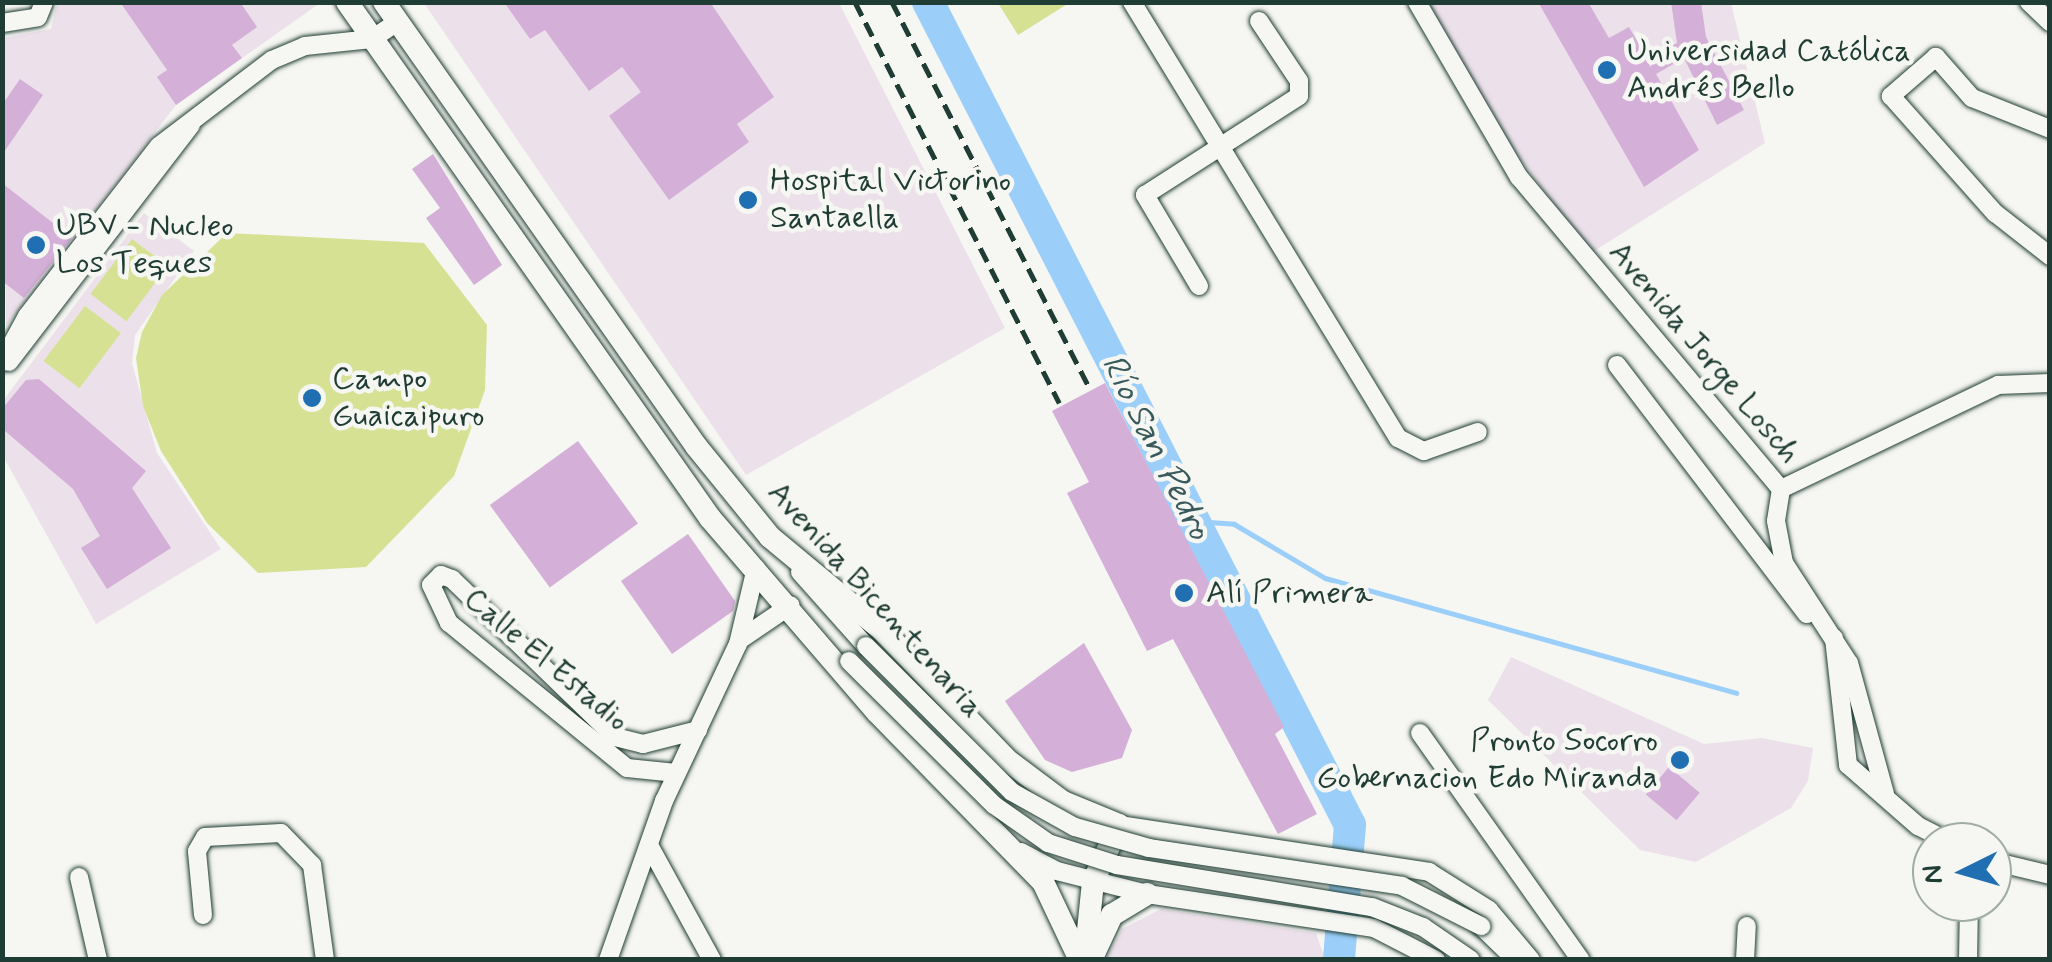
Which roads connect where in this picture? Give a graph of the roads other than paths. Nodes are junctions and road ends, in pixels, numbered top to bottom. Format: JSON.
{"nodes":[{"id":1,"x":44,"y":2,"type":"edge"},
{"id":2,"x":347,"y":2,"type":"edge"},
{"id":3,"x":1132,"y":2,"type":"edge"},
{"id":4,"x":1417,"y":2,"type":"edge"},
{"id":5,"x":2029,"y":2,"type":"edge"},
{"id":6,"x":390,"y":12,"type":"edge"},
{"id":7,"x":1259,"y":21,"type":"dead end"},
{"id":8,"x":2050,"y":22,"type":"edge"},
{"id":9,"x":2,"y":23,"type":"edge"},
{"id":10,"x":372,"y":39,"type":"junction"},
{"id":11,"x":2050,"y":129,"type":"edge"},
{"id":12,"x":1216,"y":147,"type":"junction"},
{"id":13,"x":2050,"y":256,"type":"edge"},
{"id":14,"x":1199,"y":286,"type":"dead end"},
{"id":15,"x":1617,"y":365,"type":"dead end"},
{"id":16,"x":2,"y":366,"type":"edge"},
{"id":17,"x":2050,"y":384,"type":"edge"},
{"id":18,"x":1478,"y":432,"type":"dead end"},
{"id":19,"x":1781,"y":489,"type":"junction"},
{"id":20,"x":770,"y":537,"type":"junction"},
{"id":21,"x":756,"y":568,"type":"junction"},
{"id":22,"x":793,"y":608,"type":"junction"},
{"id":23,"x":1831,"y":633,"type":"junction"},
{"id":24,"x":738,"y":644,"type":"junction"},
{"id":25,"x":698,"y":730,"type":"junction"},
{"id":26,"x":1420,"y":734,"type":"dead end"},
{"id":27,"x":676,"y":773,"type":"junction"},
{"id":28,"x":1884,"y":794,"type":"junction"},
{"id":29,"x":1914,"y":822,"type":"edge"},
{"id":30,"x":1120,"y":826,"type":"junction"},
{"id":31,"x":1008,"y":844,"type":"junction"},
{"id":32,"x":649,"y":845,"type":"junction"},
{"id":33,"x":2012,"y":866,"type":"edge"},
{"id":34,"x":2050,"y":875,"type":"edge"},
{"id":35,"x":79,"y":877,"type":"dead end"},
{"id":36,"x":1094,"y":882,"type":"junction"},
{"id":37,"x":1147,"y":894,"type":"junction"},
{"id":38,"x":203,"y":915,"type":"dead end"},
{"id":39,"x":1969,"y":922,"type":"edge"},
{"id":40,"x":1747,"y":926,"type":"dead end"},
{"id":41,"x":98,"y":960,"type":"edge"},
{"id":42,"x":326,"y":960,"type":"edge"},
{"id":43,"x":608,"y":960,"type":"edge"},
{"id":44,"x":712,"y":960,"type":"edge"},
{"id":45,"x":1085,"y":960,"type":"edge"},
{"id":46,"x":1436,"y":960,"type":"edge"},
{"id":47,"x":1471,"y":960,"type":"edge"},
{"id":48,"x":1516,"y":960,"type":"edge"},
{"id":49,"x":1531,"y":960,"type":"edge"},
{"id":50,"x":1582,"y":960,"type":"edge"},
{"id":51,"x":1746,"y":960,"type":"edge"},
{"id":52,"x":1968,"y":960,"type":"edge"}],
"edges":[{"from":1,"to":9,"type":"street"},
{"from":2,"to":10,"type":"main road","name":"Avenida Bicentenaria"},
{"from":3,"to":12,"type":"street"},
{"from":4,"to":19,"type":"street","name":"Avenida Jorge Losch"},
{"from":5,"to":8,"type":"street"},
{"from":6,"to":10,"type":"street"},
{"from":6,"to":20,"type":"main road","name":"Avenida Bicentenaria"},
{"from":7,"to":12,"type":"street"},
{"from":10,"to":16,"type":"street"},
{"from":10,"to":21,"type":"main road","name":"Avenida Bicentenaria"},
{"from":11,"to":13,"type":"street"},
{"from":12,"to":14,"type":"street"},
{"from":12,"to":18,"type":"street"},
{"from":15,"to":23,"type":"street"},
{"from":17,"to":19,"type":"street"},
{"from":19,"to":23,"type":"street","name":"Avenida Jorge Losch"},
{"from":20,"to":30,"type":"main road"},
{"from":20,"to":48,"type":"street","name":"Avenida Bicentenaria","bridge":true},
{"from":21,"to":22,"type":"main road","name":"Avenida Bicentenaria"},
{"from":21,"to":24,"type":"street"},
{"from":22,"to":24,"type":"street"},
{"from":22,"to":31,"type":"main road"},
{"from":22,"to":47,"type":"street","name":"Avenida Bicentenaria","bridge":true},
{"from":23,"to":28,"type":"street"},
{"from":23,"to":28,"type":"street"},
{"from":24,"to":25,"type":"street"},
{"from":25,"to":27,"type":"street"},
{"from":25,"to":27,"type":"street","name":"Calle El Estadio"},
{"from":26,"to":50,"type":"street"},
{"from":27,"to":32,"type":"street"},
{"from":28,"to":29,"type":"street"},
{"from":30,"to":36,"type":"main road"},
{"from":30,"to":49,"type":"street"},
{"from":31,"to":36,"type":"street"},
{"from":31,"to":45,"type":"main road"},
{"from":32,"to":43,"type":"street"},
{"from":32,"to":44,"type":"street"},
{"from":33,"to":34,"type":"street"},
{"from":35,"to":41,"type":"street"},
{"from":36,"to":37,"type":"street"},
{"from":36,"to":45,"type":"main road"},
{"from":37,"to":45,"type":"main road"},
{"from":37,"to":46,"type":"street"},
{"from":38,"to":42,"type":"street"},
{"from":39,"to":52,"type":"street"},
{"from":40,"to":51,"type":"street"}]}
